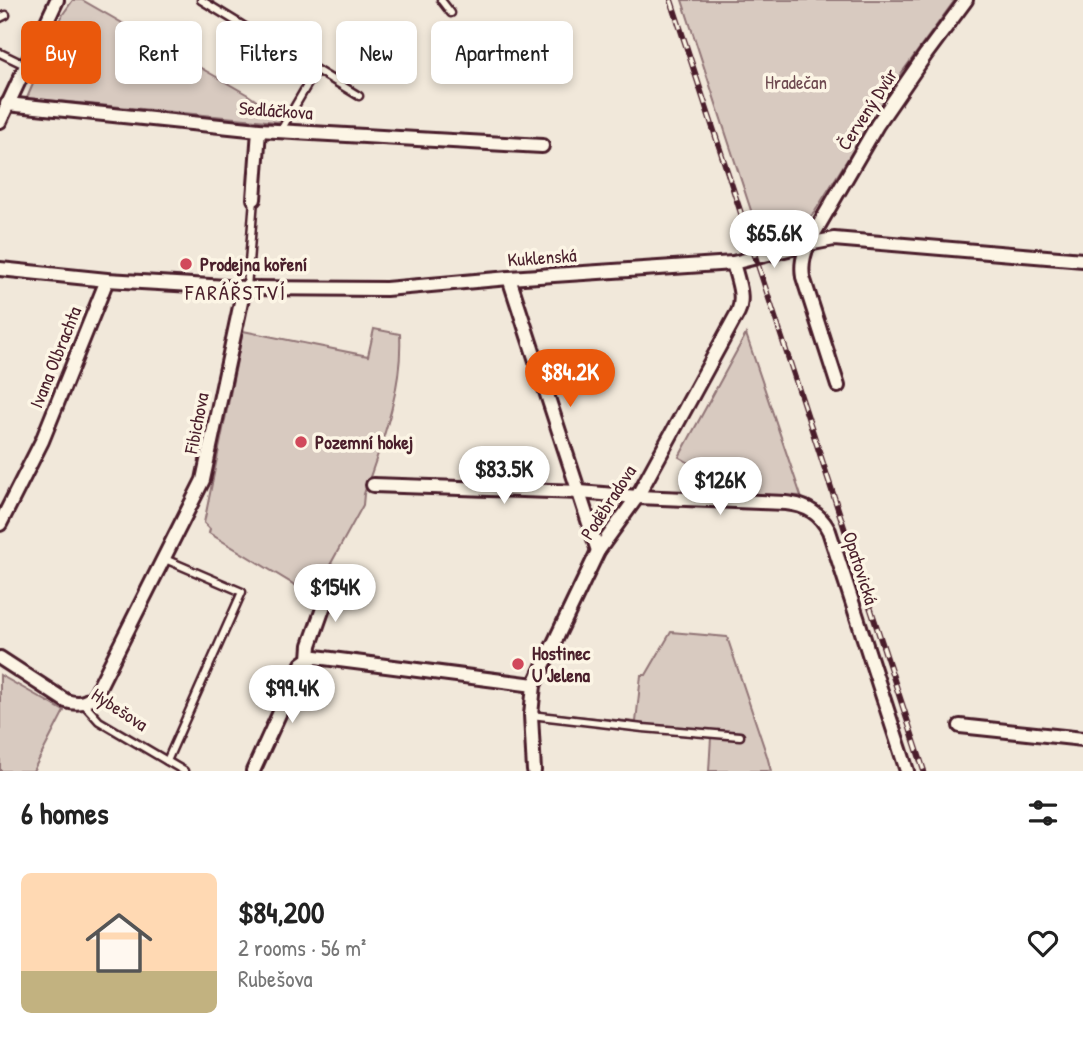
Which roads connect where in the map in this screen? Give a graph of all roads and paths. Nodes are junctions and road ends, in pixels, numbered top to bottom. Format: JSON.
{"nodes":[{"id":1,"x":57,"y":0,"type":"edge"},
{"id":2,"x":201,"y":0,"type":"edge"},
{"id":3,"x":441,"y":0,"type":"edge"},
{"id":4,"x":966,"y":0,"type":"edge"},
{"id":5,"x":452,"y":13,"type":"dead end"},
{"id":6,"x":47,"y":21,"type":"edge"},
{"id":7,"x":235,"y":21,"type":"edge"},
{"id":8,"x":0,"y":53,"type":"edge"},
{"id":9,"x":21,"y":63,"type":"edge"},
{"id":10,"x":21,"y":74,"type":"edge"},
{"id":11,"x":322,"y":74,"type":"edge"},
{"id":12,"x":307,"y":84,"type":"edge"},
{"id":13,"x":359,"y":96,"type":"dead end"},
{"id":14,"x":7,"y":104,"type":"junction"},
{"id":15,"x":0,"y":121,"type":"edge"},
{"id":16,"x":259,"y":130,"type":"junction"},
{"id":17,"x":281,"y":130,"type":"junction"},
{"id":18,"x":542,"y":146,"type":"dead end"},
{"id":19,"x":254,"y":199,"type":"joint"},
{"id":20,"x":808,"y":244,"type":"junction"},
{"id":21,"x":1083,"y":260,"type":"edge"},
{"id":22,"x":733,"y":263,"type":"junction"},
{"id":23,"x":0,"y":269,"type":"edge"},
{"id":24,"x":509,"y":278,"type":"junction"},
{"id":25,"x":107,"y":280,"type":"junction"},
{"id":26,"x":245,"y":288,"type":"junction"},
{"id":27,"x":838,"y":386,"type":"dead end"},
{"id":28,"x":373,"y":485,"type":"dead end"},
{"id":29,"x":580,"y":492,"type":"junction"},
{"id":30,"x":638,"y":497,"type":"junction"},
{"id":31,"x":0,"y":524,"type":"edge"},
{"id":32,"x":598,"y":551,"type":"junction"},
{"id":33,"x":165,"y":559,"type":"junction"},
{"id":34,"x":332,"y":583,"type":"dead end"},
{"id":35,"x":0,"y":658,"type":"edge"},
{"id":36,"x":309,"y":659,"type":"junction"},
{"id":37,"x":534,"y":685,"type":"junction"},
{"id":38,"x":83,"y":703,"type":"junction"},
{"id":39,"x":531,"y":715,"type":"junction"},
{"id":40,"x":960,"y":726,"type":"dead end"},
{"id":41,"x":740,"y":736,"type":"dead end"},
{"id":42,"x":1083,"y":739,"type":"edge"},
{"id":43,"x":167,"y":761,"type":"junction"},
{"id":44,"x":184,"y":771,"type":"edge"},
{"id":45,"x":253,"y":771,"type":"edge"},
{"id":46,"x":534,"y":771,"type":"edge"},
{"id":47,"x":907,"y":771,"type":"edge"}],
"edges":[{"from":1,"to":6,"type":"street"},
{"from":2,"to":7,"type":"lane"},
{"from":3,"to":5,"type":"lane"},
{"from":4,"to":20,"type":"street","name":"Červený Dvůr"},
{"from":8,"to":9,"type":"lane"},
{"from":10,"to":14,"type":"street"},
{"from":11,"to":13,"type":"lane"},
{"from":12,"to":17,"type":"lane"},
{"from":14,"to":15,"type":"street"},
{"from":14,"to":16,"type":"street","name":"Sedláčkova"},
{"from":16,"to":17,"type":"street","name":"Sedláčkova"},
{"from":16,"to":19,"type":"street","name":"Fibichova"},
{"from":17,"to":18,"type":"street","name":"Sedláčkova"},
{"from":19,"to":26,"type":"lane","name":"Fibichova"},
{"from":20,"to":21,"type":"street","name":"Kuklenská"},
{"from":20,"to":22,"type":"street","name":"Kuklenská"},
{"from":20,"to":27,"type":"street"},
{"from":22,"to":24,"type":"street","name":"Kuklenská"},
{"from":22,"to":30,"type":"street","name":"Poděbradova"},
{"from":23,"to":25,"type":"street","name":"Kuklenská"},
{"from":24,"to":26,"type":"street","name":"Kuklenská"},
{"from":24,"to":29,"type":"street"},
{"from":25,"to":26,"type":"street","name":"Kuklenská"},
{"from":25,"to":31,"type":"street","name":"Ivana Olbrachta"},
{"from":26,"to":33,"type":"street","name":"Fibichova"},
{"from":28,"to":29,"type":"street","name":"Opatovická"},
{"from":29,"to":30,"type":"street","name":"Opatovická"},
{"from":29,"to":32,"type":"street"},
{"from":30,"to":32,"type":"street","name":"Poděbradova"},
{"from":30,"to":47,"type":"street","name":"Opatovická"},
{"from":32,"to":37,"type":"street","name":"Poděbradova"},
{"from":33,"to":38,"type":"street","name":"Fibichova"},
{"from":33,"to":43,"type":"lane"},
{"from":34,"to":36,"type":"street"},
{"from":35,"to":38,"type":"street","name":"Hybešova"},
{"from":36,"to":37,"type":"street"},
{"from":36,"to":45,"type":"street"},
{"from":37,"to":39,"type":"street","name":"Poděbradova"},
{"from":38,"to":43,"type":"lane","name":"Hybešova"},
{"from":39,"to":41,"type":"lane"},
{"from":39,"to":46,"type":"street","name":"Poděbradova"},
{"from":40,"to":42,"type":"street"},
{"from":43,"to":44,"type":"lane","name":"Hybešova"}]}
